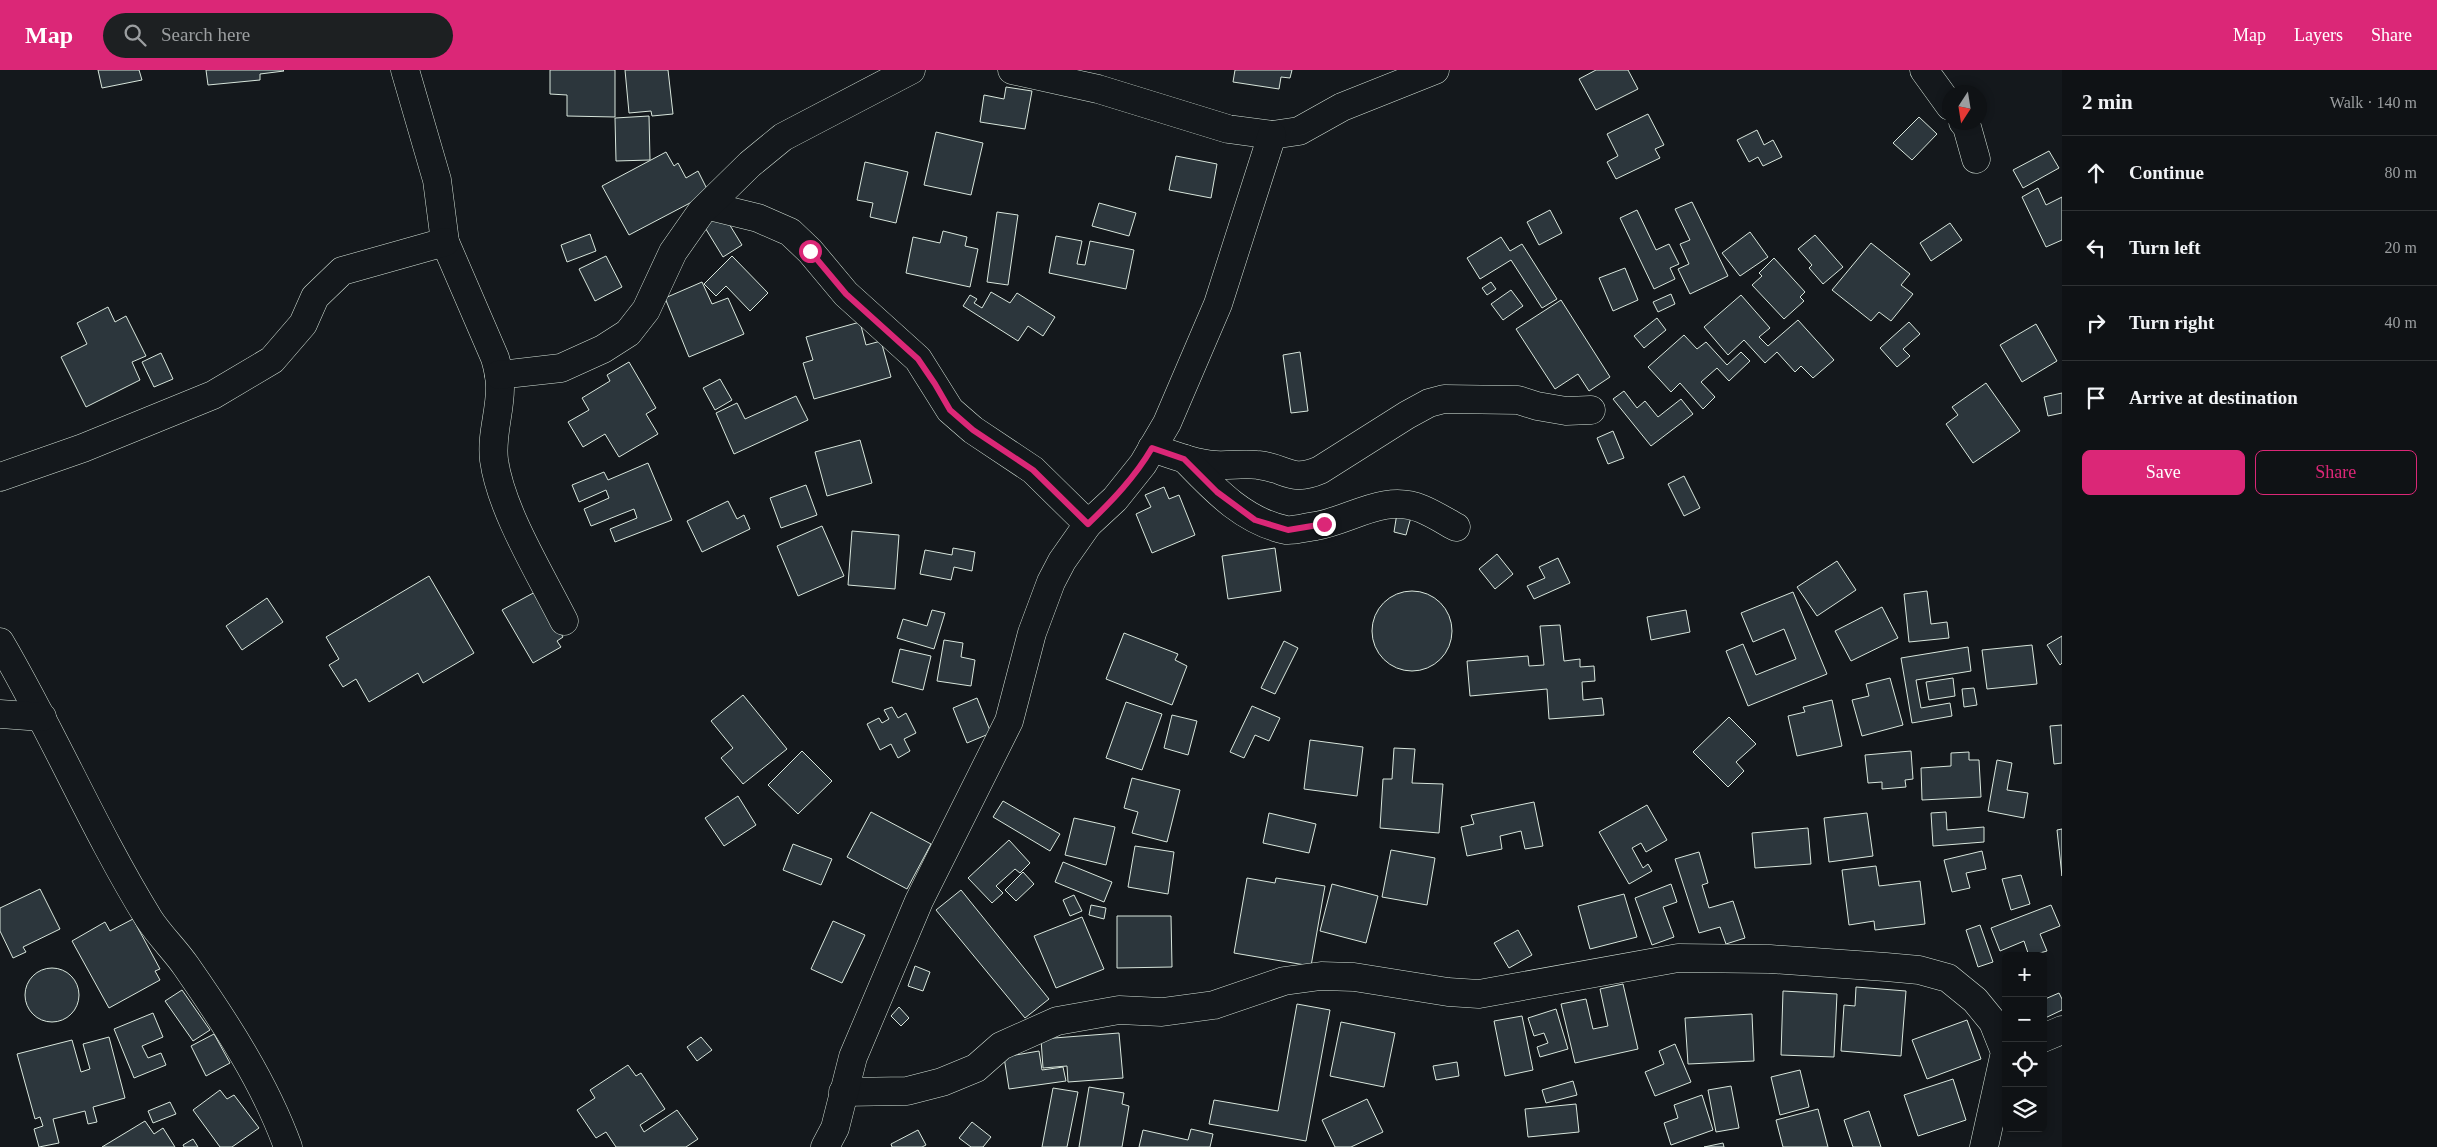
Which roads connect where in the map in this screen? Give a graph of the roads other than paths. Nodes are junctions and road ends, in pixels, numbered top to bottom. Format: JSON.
{"nodes":[{"id":1,"x":405,"y":70,"type":"edge"},
{"id":2,"x":911,"y":70,"type":"edge"},
{"id":3,"x":1012,"y":70,"type":"edge"},
{"id":4,"x":1435,"y":70,"type":"edge"},
{"id":5,"x":1924,"y":70,"type":"edge"},
{"id":6,"x":1942,"y":96,"type":"edge"},
{"id":7,"x":1968,"y":130,"type":"edge"},
{"id":8,"x":1272,"y":135,"type":"junction"},
{"id":9,"x":1976,"y":160,"type":"dead end"},
{"id":10,"x":709,"y":206,"type":"junction"},
{"id":11,"x":445,"y":242,"type":"junction"},
{"id":12,"x":499,"y":375,"type":"junction"},
{"id":13,"x":1591,"y":410,"type":"dead end"},
{"id":14,"x":1152,"y":448,"type":"junction"},
{"id":15,"x":1184,"y":459,"type":"junction"},
{"id":16,"x":0,"y":477,"type":"edge"},
{"id":17,"x":1088,"y":524,"type":"junction"},
{"id":18,"x":1456,"y":527,"type":"dead end"},
{"id":19,"x":564,"y":621,"type":"dead end"},
{"id":20,"x":0,"y":642,"type":"edge"},
{"id":21,"x":0,"y":714,"type":"edge"},
{"id":22,"x":42,"y":717,"type":"junction"},
{"id":23,"x":2062,"y":1030,"type":"edge"},
{"id":24,"x":2047,"y":1036,"type":"edge"},
{"id":25,"x":2002,"y":1044,"type":"edge"},
{"id":26,"x":2002,"y":1066,"type":"edge"},
{"id":27,"x":843,"y":1092,"type":"junction"},
{"id":28,"x":288,"y":1147,"type":"edge"},
{"id":29,"x":825,"y":1147,"type":"edge"},
{"id":30,"x":1984,"y":1147,"type":"edge"}],
"edges":[{"from":1,"to":11,"type":"street"},
{"from":2,"to":10,"type":"street"},
{"from":3,"to":8,"type":"street"},
{"from":4,"to":8,"type":"street"},
{"from":5,"to":6,"type":"street"},
{"from":7,"to":9,"type":"street"},
{"from":8,"to":14,"type":"street"},
{"from":10,"to":12,"type":"street"},
{"from":10,"to":17,"type":"street"},
{"from":11,"to":12,"type":"street"},
{"from":11,"to":16,"type":"street"},
{"from":12,"to":19,"type":"street"},
{"from":13,"to":15,"type":"street"},
{"from":14,"to":15,"type":"street"},
{"from":14,"to":17,"type":"street"},
{"from":15,"to":18,"type":"street"},
{"from":17,"to":27,"type":"street"},
{"from":20,"to":22,"type":"street"},
{"from":21,"to":22,"type":"street"},
{"from":22,"to":28,"type":"street"},
{"from":23,"to":24,"type":"street"},
{"from":25,"to":27,"type":"street"},
{"from":26,"to":30,"type":"street"},
{"from":27,"to":29,"type":"street"}]}
